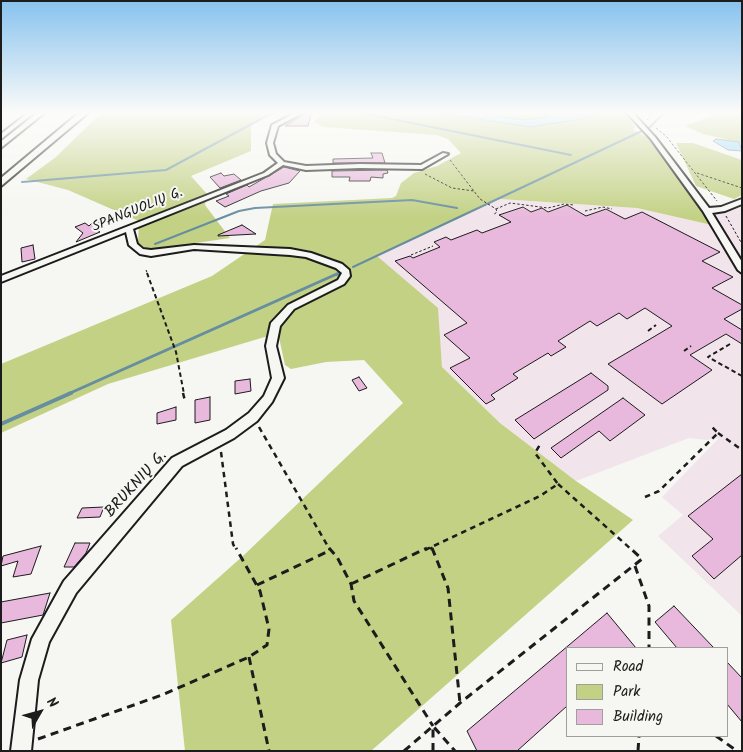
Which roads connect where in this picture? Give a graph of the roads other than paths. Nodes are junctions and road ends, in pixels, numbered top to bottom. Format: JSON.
{"nodes":[{"id":1,"x":43,"y":147,"type":"edge"},
{"id":2,"x":271,"y":147,"type":"edge"},
{"id":3,"x":660,"y":147,"type":"edge"},
{"id":4,"x":445,"y":154,"type":"road end"},
{"id":5,"x":282,"y":164,"type":"junction"},
{"id":6,"x":1,"y":183,"type":"edge"},
{"id":7,"x":742,"y":201,"type":"edge"},
{"id":8,"x":707,"y":211,"type":"junction"},
{"id":9,"x":129,"y":228,"type":"junction"},
{"id":10,"x":742,"y":270,"type":"edge"},
{"id":11,"x":1,"y":279,"type":"edge"},
{"id":12,"x":21,"y":748,"type":"edge"}],
"edges":[{"from":1,"to":6,"type":"main road"},
{"from":2,"to":5,"type":"street"},
{"from":3,"to":8,"type":"street"},
{"from":4,"to":5,"type":"street"},
{"from":5,"to":9,"type":"street","name":"SPANGUOLIŲ G."},
{"from":7,"to":8,"type":"street"},
{"from":8,"to":10,"type":"street"},
{"from":9,"to":11,"type":"street","name":"SPANGUOLIŲ G."},
{"from":9,"to":12,"type":"street","name":"BRUKNIŲ G."}]}
